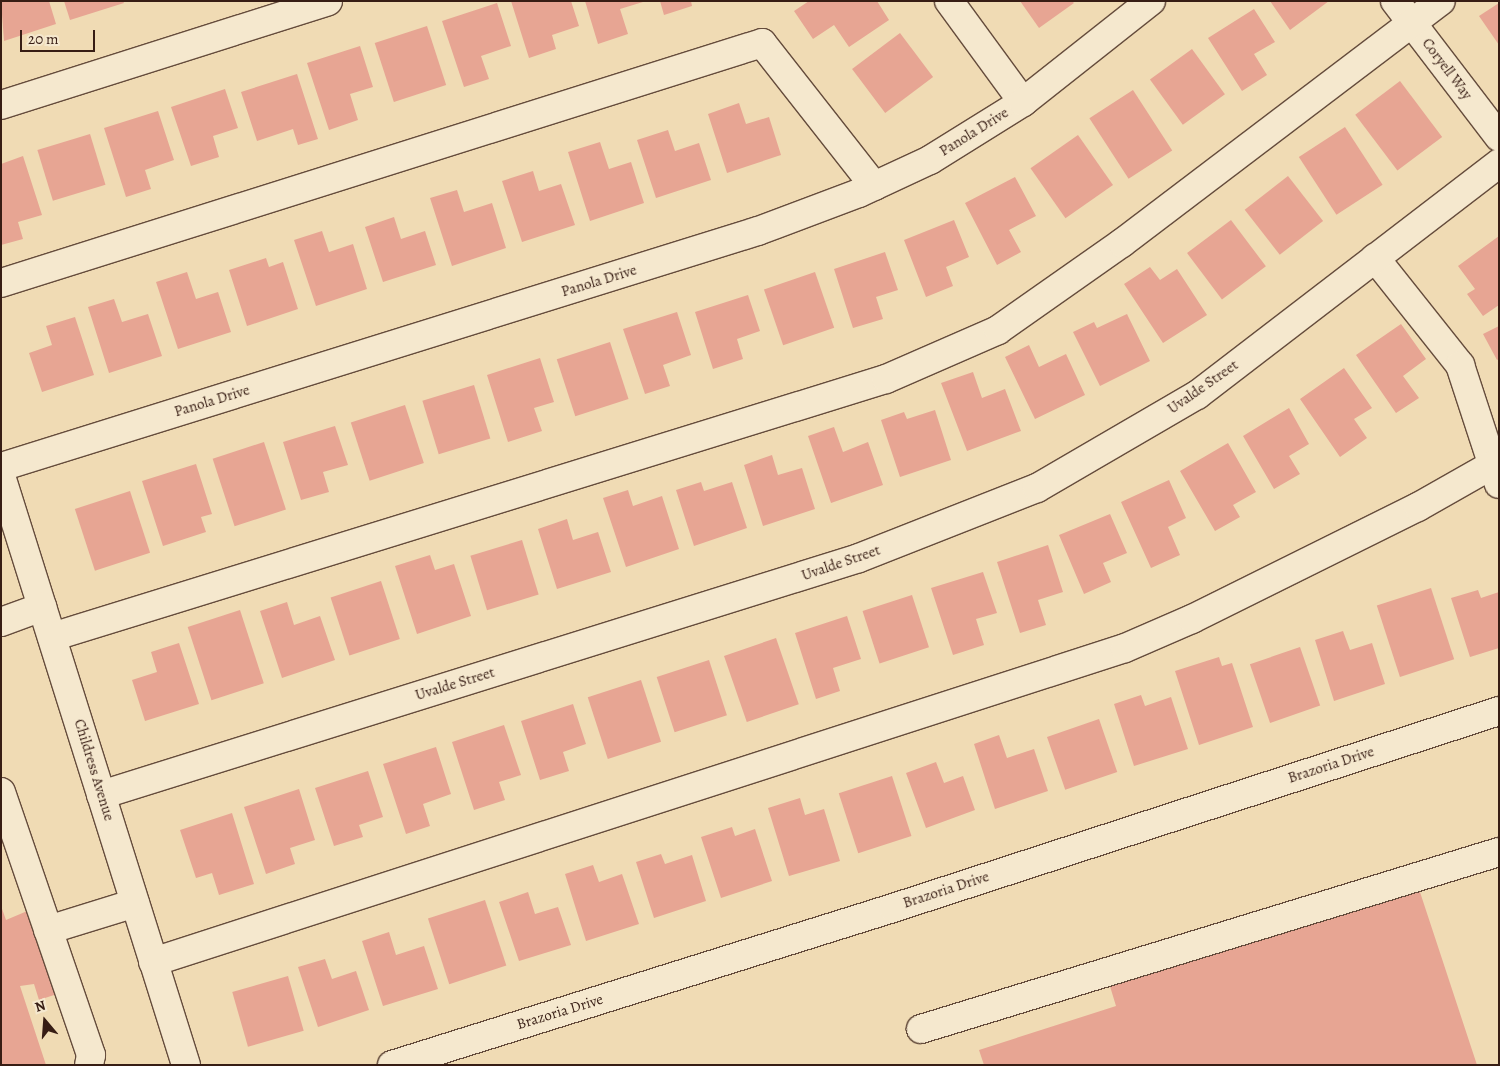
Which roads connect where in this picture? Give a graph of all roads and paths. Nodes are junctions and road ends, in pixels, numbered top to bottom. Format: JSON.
{"nodes":[{"id":1,"x":328,"y":1,"type":"edge"},
{"id":2,"x":949,"y":1,"type":"edge"},
{"id":3,"x":1151,"y":1,"type":"edge"},
{"id":4,"x":1395,"y":1,"type":"edge"},
{"id":5,"x":1441,"y":1,"type":"edge"},
{"id":6,"x":1412,"y":23,"type":"junction"},
{"id":7,"x":1023,"y":102,"type":"junction"},
{"id":8,"x":1,"y":105,"type":"edge"},
{"id":9,"x":1499,"y":138,"type":"edge"},
{"id":10,"x":1499,"y":163,"type":"edge"},
{"id":11,"x":874,"y":186,"type":"junction"},
{"id":12,"x":1375,"y":258,"type":"junction"},
{"id":13,"x":1,"y":283,"type":"edge"},
{"id":14,"x":1,"y":467,"type":"edge"},
{"id":15,"x":1496,"y":474,"type":"edge"},
{"id":16,"x":1,"y":476,"type":"edge"},
{"id":17,"x":42,"y":608,"type":"junction"},
{"id":18,"x":1,"y":622,"type":"edge"},
{"id":19,"x":52,"y":637,"type":"junction"},
{"id":20,"x":1499,"y":711,"type":"edge"},
{"id":21,"x":101,"y":795,"type":"junction"},
{"id":22,"x":2,"y":797,"type":"edge"},
{"id":23,"x":1499,"y":852,"type":"edge"},
{"id":24,"x":135,"y":903,"type":"junction"},
{"id":25,"x":48,"y":930,"type":"junction"},
{"id":26,"x":153,"y":962,"type":"junction"},
{"id":27,"x":921,"y":1029,"type":"dead end"},
{"id":28,"x":89,"y":1065,"type":"edge"},
{"id":29,"x":186,"y":1065,"type":"edge"},
{"id":30,"x":392,"y":1065,"type":"edge"}],
"edges":[{"from":1,"to":8,"type":"street"},
{"from":2,"to":7,"type":"street"},
{"from":3,"to":7,"type":"street","name":"Panola Drive"},
{"from":4,"to":6,"type":"street","name":"Coryell Way"},
{"from":5,"to":6,"type":"street"},
{"from":6,"to":9,"type":"street","name":"Coryell Way"},
{"from":6,"to":19,"type":"street"},
{"from":7,"to":11,"type":"street","name":"Panola Drive"},
{"from":10,"to":12,"type":"street","name":"Uvalde Street"},
{"from":11,"to":13,"type":"street"},
{"from":11,"to":14,"type":"street","name":"Panola Drive"},
{"from":12,"to":15,"type":"street"},
{"from":12,"to":21,"type":"street","name":"Uvalde Street"},
{"from":15,"to":26,"type":"street"},
{"from":16,"to":17,"type":"street","name":"Childress Avenue"},
{"from":17,"to":18,"type":"street"},
{"from":17,"to":19,"type":"street","name":"Childress Avenue"},
{"from":19,"to":21,"type":"street","name":"Childress Avenue"},
{"from":20,"to":30,"type":"street","name":"Brazoria Drive"},
{"from":21,"to":24,"type":"street","name":"Childress Avenue"},
{"from":22,"to":25,"type":"street"},
{"from":23,"to":27,"type":"street"},
{"from":24,"to":25,"type":"street"},
{"from":24,"to":26,"type":"street","name":"Childress Avenue"},
{"from":25,"to":28,"type":"street"},
{"from":26,"to":29,"type":"street","name":"Childress Avenue"}]}
